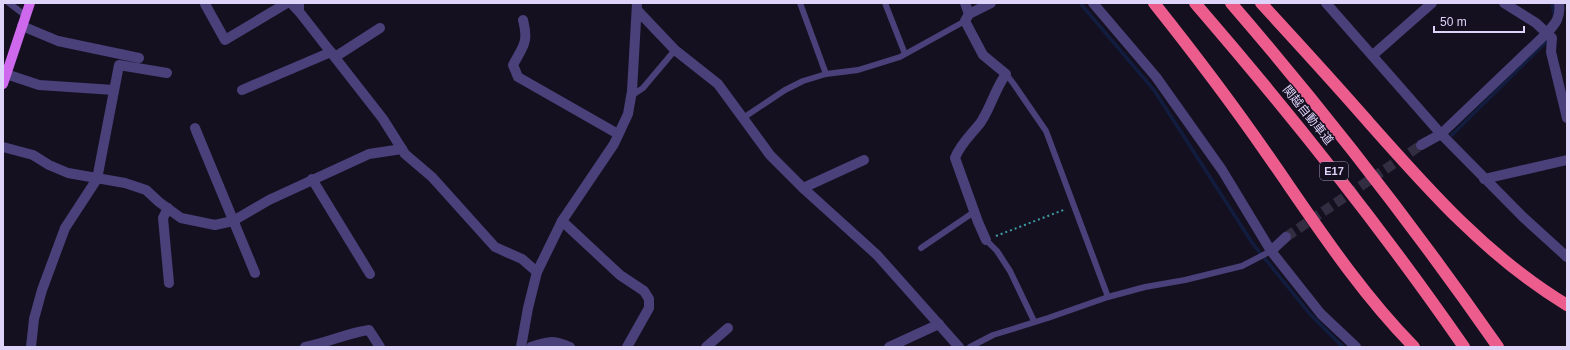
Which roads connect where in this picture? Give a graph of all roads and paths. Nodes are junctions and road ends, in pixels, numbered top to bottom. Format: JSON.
{"nodes":[{"id":1,"x":9,"y":3,"type":"edge"},
{"id":2,"x":30,"y":3,"type":"edge"},
{"id":3,"x":287,"y":3,"type":"edge"},
{"id":4,"x":291,"y":3,"type":"edge"},
{"id":5,"x":301,"y":3,"type":"edge"},
{"id":6,"x":800,"y":3,"type":"edge"},
{"id":7,"x":884,"y":3,"type":"edge"},
{"id":8,"x":965,"y":3,"type":"edge"},
{"id":9,"x":991,"y":3,"type":"edge"},
{"id":10,"x":1093,"y":3,"type":"edge"},
{"id":11,"x":1154,"y":3,"type":"edge"},
{"id":12,"x":1195,"y":3,"type":"edge"},
{"id":13,"x":1231,"y":3,"type":"edge"},
{"id":14,"x":1261,"y":3,"type":"edge"},
{"id":15,"x":1326,"y":3,"type":"edge"},
{"id":16,"x":1432,"y":3,"type":"edge"},
{"id":17,"x":1504,"y":3,"type":"edge"},
{"id":18,"x":1559,"y":3,"type":"edge"},
{"id":19,"x":205,"y":4,"type":"edge"},
{"id":20,"x":638,"y":7,"type":"edge"},
{"id":21,"x":301,"y":14,"type":"junction"},
{"id":22,"x":26,"y":16,"type":"junction"},
{"id":23,"x":967,"y":17,"type":"junction"},
{"id":24,"x":523,"y":20,"type":"dead end"},
{"id":25,"x":22,"y":26,"type":"junction"},
{"id":26,"x":380,"y":28,"type":"dead end"},
{"id":27,"x":1548,"y":33,"type":"junction"},
{"id":28,"x":675,"y":50,"type":"junction"},
{"id":29,"x":905,"y":54,"type":"junction"},
{"id":30,"x":333,"y":55,"type":"junction"},
{"id":31,"x":1373,"y":55,"type":"junction"},
{"id":32,"x":139,"y":58,"type":"dead end"},
{"id":33,"x":167,"y":73,"type":"dead end"},
{"id":34,"x":6,"y":74,"type":"junction"},
{"id":35,"x":826,"y":74,"type":"junction"},
{"id":36,"x":1006,"y":74,"type":"junction"},
{"id":37,"x":3,"y":84,"type":"edge"},
{"id":38,"x":114,"y":90,"type":"junction"},
{"id":39,"x":242,"y":90,"type":"dead end"},
{"id":40,"x":631,"y":97,"type":"junction"},
{"id":41,"x":1566,"y":105,"type":"edge"},
{"id":42,"x":743,"y":118,"type":"junction"},
{"id":43,"x":1567,"y":118,"type":"edge"},
{"id":44,"x":195,"y":128,"type":"dead end"},
{"id":45,"x":618,"y":134,"type":"junction"},
{"id":46,"x":1440,"y":134,"type":"junction"},
{"id":47,"x":1421,"y":145,"type":"tunnel mouth"},
{"id":48,"x":3,"y":147,"type":"edge"},
{"id":49,"x":402,"y":149,"type":"junction"},
{"id":50,"x":864,"y":160,"type":"dead end"},
{"id":51,"x":1567,"y":160,"type":"edge"},
{"id":52,"x":97,"y":179,"type":"junction"},
{"id":53,"x":312,"y":179,"type":"junction"},
{"id":54,"x":1484,"y":179,"type":"junction"},
{"id":55,"x":803,"y":188,"type":"junction"},
{"id":56,"x":1075,"y":206,"type":"junction"},
{"id":57,"x":168,"y":208,"type":"junction"},
{"id":58,"x":974,"y":212,"type":"junction"},
{"id":59,"x":233,"y":220,"type":"junction"},
{"id":60,"x":562,"y":221,"type":"junction"},
{"id":61,"x":1286,"y":237,"type":"tunnel mouth"},
{"id":62,"x":986,"y":240,"type":"junction"},
{"id":63,"x":921,"y":248,"type":"dead end"},
{"id":64,"x":1269,"y":252,"type":"junction"},
{"id":65,"x":1567,"y":257,"type":"edge"},
{"id":66,"x":537,"y":272,"type":"junction"},
{"id":67,"x":255,"y":273,"type":"dead end"},
{"id":68,"x":370,"y":274,"type":"dead end"},
{"id":69,"x":169,"y":283,"type":"dead end"},
{"id":70,"x":1108,"y":297,"type":"junction"},
{"id":71,"x":1567,"y":305,"type":"edge"},
{"id":72,"x":1034,"y":321,"type":"junction"},
{"id":73,"x":939,"y":324,"type":"junction"},
{"id":74,"x":728,"y":328,"type":"dead end"},
{"id":75,"x":31,"y":347,"type":"edge"},
{"id":76,"x":305,"y":347,"type":"edge"},
{"id":77,"x":380,"y":347,"type":"edge"},
{"id":78,"x":521,"y":347,"type":"edge"},
{"id":79,"x":531,"y":347,"type":"edge"},
{"id":80,"x":570,"y":347,"type":"edge"},
{"id":81,"x":627,"y":347,"type":"edge"},
{"id":82,"x":706,"y":347,"type":"edge"},
{"id":83,"x":889,"y":347,"type":"edge"},
{"id":84,"x":959,"y":347,"type":"edge"},
{"id":85,"x":970,"y":347,"type":"edge"},
{"id":86,"x":1356,"y":347,"type":"edge"},
{"id":87,"x":1414,"y":347,"type":"edge"},
{"id":88,"x":1464,"y":347,"type":"edge"},
{"id":89,"x":1498,"y":347,"type":"edge"}],
"edges":[{"from":1,"to":22,"type":"lane"},
{"from":2,"to":22,"type":"main road"},
{"from":3,"to":19,"type":"street"},
{"from":4,"to":21,"type":"street"},
{"from":5,"to":21,"type":"lane"},
{"from":6,"to":35,"type":"lane"},
{"from":7,"to":29,"type":"lane"},
{"from":8,"to":23,"type":"street"},
{"from":9,"to":23,"type":"street"},
{"from":10,"to":64,"type":"street"},
{"from":11,"to":87,"type":"highway"},
{"from":12,"to":88,"type":"highway","name":"関越自動車道","number":"E17"},
{"from":13,"to":89,"type":"highway","name":"関越自動車道","number":"E17"},
{"from":14,"to":71,"type":"highway"},
{"from":15,"to":31,"type":"street"},
{"from":16,"to":31,"type":"street"},
{"from":17,"to":27,"type":"street"},
{"from":18,"to":27,"type":"street"},
{"from":20,"to":28,"type":"street"},
{"from":20,"to":40,"type":"street"},
{"from":21,"to":30,"type":"street"},
{"from":22,"to":25,"type":"main road"},
{"from":23,"to":29,"type":"lane"},
{"from":23,"to":36,"type":"street"},
{"from":24,"to":45,"type":"street"},
{"from":25,"to":32,"type":"street"},
{"from":25,"to":34,"type":"main road"},
{"from":26,"to":30,"type":"street"},
{"from":27,"to":41,"type":"street"},
{"from":27,"to":46,"type":"street"},
{"from":28,"to":40,"type":"lane"},
{"from":28,"to":42,"type":"street"},
{"from":29,"to":35,"type":"lane"},
{"from":30,"to":39,"type":"street"},
{"from":30,"to":49,"type":"street"},
{"from":31,"to":46,"type":"street"},
{"from":33,"to":38,"type":"street"},
{"from":34,"to":37,"type":"main road"},
{"from":34,"to":38,"type":"street"},
{"from":35,"to":42,"type":"lane"},
{"from":36,"to":56,"type":"lane"},
{"from":36,"to":58,"type":"street"},
{"from":38,"to":52,"type":"street"},
{"from":40,"to":45,"type":"street"},
{"from":41,"to":43,"type":"street"},
{"from":42,"to":55,"type":"street"},
{"from":44,"to":59,"type":"street"},
{"from":45,"to":60,"type":"street"},
{"from":46,"to":47,"type":"street"},
{"from":46,"to":54,"type":"street"},
{"from":48,"to":52,"type":"street"},
{"from":49,"to":53,"type":"street"},
{"from":49,"to":66,"type":"street"},
{"from":50,"to":55,"type":"street"},
{"from":51,"to":54,"type":"street"},
{"from":52,"to":57,"type":"street"},
{"from":52,"to":75,"type":"street"},
{"from":53,"to":59,"type":"street"},
{"from":53,"to":68,"type":"street"},
{"from":54,"to":65,"type":"street"},
{"from":55,"to":73,"type":"street"},
{"from":56,"to":62,"type":"path"},
{"from":56,"to":70,"type":"lane"},
{"from":57,"to":59,"type":"street"},
{"from":57,"to":69,"type":"street"},
{"from":58,"to":62,"type":"street"},
{"from":58,"to":63,"type":"lane"},
{"from":59,"to":67,"type":"street"},
{"from":60,"to":66,"type":"street"},
{"from":60,"to":81,"type":"street"},
{"from":61,"to":64,"type":"street"},
{"from":62,"to":72,"type":"lane"},
{"from":64,"to":70,"type":"lane"},
{"from":64,"to":86,"type":"street"},
{"from":66,"to":78,"type":"street"},
{"from":70,"to":72,"type":"lane"},
{"from":72,"to":85,"type":"lane"},
{"from":73,"to":83,"type":"street"},
{"from":73,"to":84,"type":"street"},
{"from":74,"to":82,"type":"street"},
{"from":76,"to":77,"type":"street"},
{"from":79,"to":80,"type":"street"}]}
